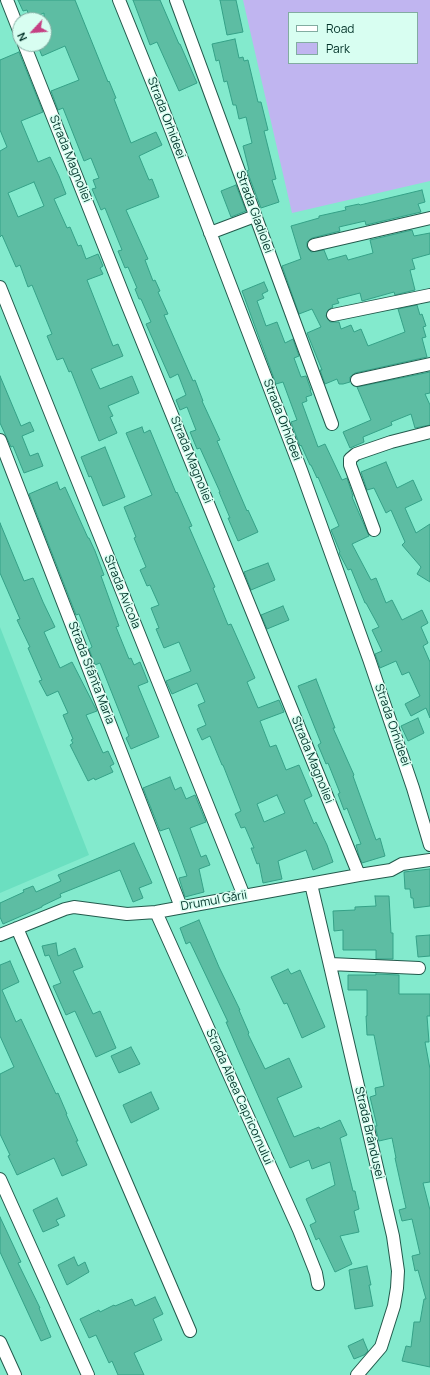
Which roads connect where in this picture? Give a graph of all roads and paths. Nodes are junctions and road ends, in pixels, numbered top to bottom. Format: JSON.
{"nodes":[{"id":1,"x":7,"y":0,"type":"edge"},
{"id":2,"x":119,"y":0,"type":"edge"},
{"id":3,"x":176,"y":0,"type":"edge"},
{"id":4,"x":12,"y":13,"type":"edge"},
{"id":5,"x":27,"y":52,"type":"edge"},
{"id":6,"x":255,"y":216,"type":"junction"},
{"id":7,"x":430,"y":218,"type":"edge"},
{"id":8,"x":210,"y":233,"type":"junction"},
{"id":9,"x":314,"y":245,"type":"dead end"},
{"id":10,"x":0,"y":287,"type":"edge"},
{"id":11,"x":429,"y":298,"type":"edge"},
{"id":12,"x":333,"y":315,"type":"dead end"},
{"id":13,"x":430,"y":364,"type":"edge"},
{"id":14,"x":357,"y":380,"type":"dead end"},
{"id":15,"x":332,"y":424,"type":"dead end"},
{"id":16,"x":430,"y":432,"type":"edge"},
{"id":17,"x":0,"y":440,"type":"edge"},
{"id":18,"x":374,"y":530,"type":"dead end"},
{"id":19,"x":430,"y":845,"type":"edge"},
{"id":20,"x":430,"y":860,"type":"edge"},
{"id":21,"x":359,"y":875,"type":"junction"},
{"id":22,"x":311,"y":884,"type":"junction"},
{"id":23,"x":244,"y":896,"type":"junction"},
{"id":24,"x":181,"y":907,"type":"junction"},
{"id":25,"x":156,"y":912,"type":"junction"},
{"id":26,"x":17,"y":928,"type":"junction"},
{"id":27,"x":0,"y":935,"type":"edge"},
{"id":28,"x":330,"y":964,"type":"junction"},
{"id":29,"x":419,"y":968,"type":"dead end"},
{"id":30,"x":0,"y":1179,"type":"edge"},
{"id":31,"x":318,"y":1284,"type":"dead end"},
{"id":32,"x":190,"y":1331,"type":"dead end"},
{"id":33,"x":0,"y":1342,"type":"edge"},
{"id":34,"x":15,"y":1375,"type":"edge"},
{"id":35,"x":88,"y":1375,"type":"edge"},
{"id":36,"x":357,"y":1375,"type":"edge"}],
"edges":[{"from":1,"to":4,"type":"street"},
{"from":2,"to":8,"type":"street","name":"Strada Orhideei"},
{"from":3,"to":6,"type":"street","name":"Strada Gladiolei"},
{"from":5,"to":21,"type":"street","name":"Strada Magnoliei"},
{"from":6,"to":8,"type":"street"},
{"from":6,"to":15,"type":"street","name":"Strada Gladiolei"},
{"from":7,"to":9,"type":"street"},
{"from":8,"to":19,"type":"street","name":"Strada Orhideei"},
{"from":10,"to":23,"type":"street","name":"Strada Avicola"},
{"from":11,"to":12,"type":"street"},
{"from":13,"to":14,"type":"street"},
{"from":16,"to":18,"type":"street"},
{"from":17,"to":24,"type":"street","name":"Strada Sfânta Maria"},
{"from":20,"to":21,"type":"street","name":"Drumul Gării"},
{"from":21,"to":22,"type":"street","name":"Drumul Gării"},
{"from":22,"to":23,"type":"street","name":"Drumul Gării"},
{"from":22,"to":28,"type":"street","name":"Strada Brândușei"},
{"from":23,"to":24,"type":"street","name":"Drumul Gării"},
{"from":24,"to":25,"type":"street","name":"Drumul Gării"},
{"from":25,"to":26,"type":"street","name":"Drumul Gării"},
{"from":25,"to":31,"type":"street","name":"Strada Aleea Capricornului"},
{"from":26,"to":27,"type":"street","name":"Drumul Gării"},
{"from":26,"to":32,"type":"street"},
{"from":28,"to":29,"type":"street"},
{"from":28,"to":36,"type":"street","name":"Strada Brândușei"},
{"from":30,"to":35,"type":"street"},
{"from":33,"to":34,"type":"street"}]}
